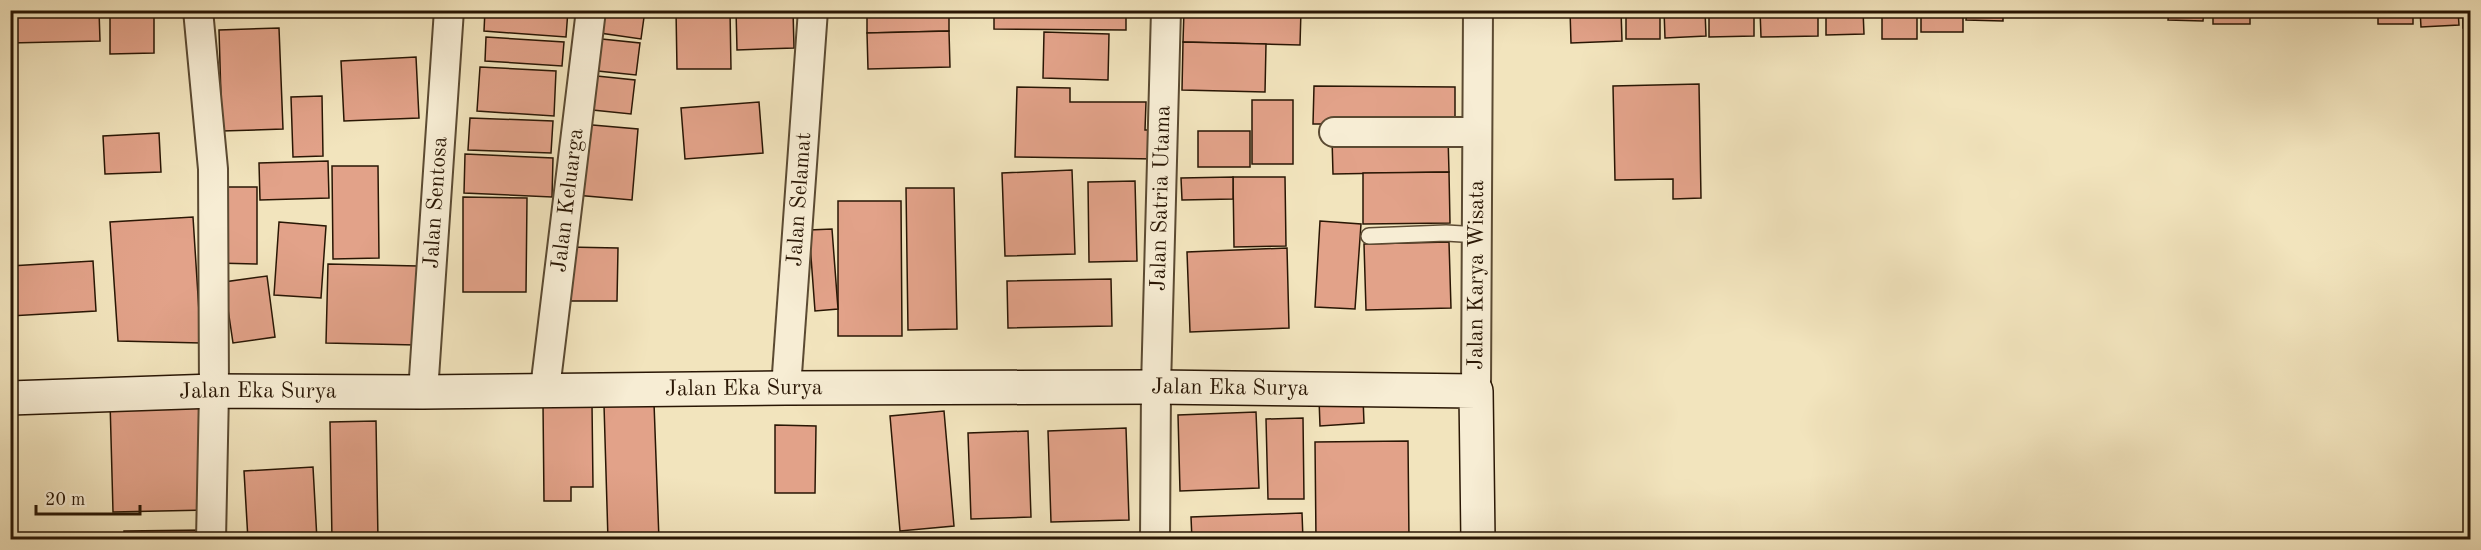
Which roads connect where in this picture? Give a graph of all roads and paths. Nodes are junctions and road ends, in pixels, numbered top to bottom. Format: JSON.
{"nodes":[{"id":1,"x":198,"y":10,"type":"edge"},
{"id":2,"x":449,"y":10,"type":"edge"},
{"id":3,"x":591,"y":10,"type":"edge"},
{"id":4,"x":813,"y":10,"type":"edge"},
{"id":5,"x":1166,"y":10,"type":"edge"},
{"id":6,"x":1478,"y":10,"type":"edge"},
{"id":7,"x":1334,"y":132,"type":"dead end"},
{"id":8,"x":1476,"y":132,"type":"junction"},
{"id":9,"x":1479,"y":235,"type":"junction"},
{"id":10,"x":1369,"y":236,"type":"dead end"},
{"id":11,"x":1156,"y":387,"type":"junction"},
{"id":12,"x":786,"y":388,"type":"junction"},
{"id":13,"x":545,"y":389,"type":"junction"},
{"id":14,"x":214,"y":391,"type":"junction"},
{"id":15,"x":1476,"y":391,"type":"junction"},
{"id":16,"x":423,"y":392,"type":"junction"},
{"id":17,"x":10,"y":398,"type":"edge"},
{"id":18,"x":211,"y":540,"type":"edge"},
{"id":19,"x":1155,"y":540,"type":"edge"},
{"id":20,"x":1478,"y":540,"type":"edge"}],
"edges":[{"from":1,"to":14,"type":"street"},
{"from":2,"to":16,"type":"street","name":"Jalan Sentosa"},
{"from":3,"to":13,"type":"street","name":"Jalan Keluarga"},
{"from":4,"to":12,"type":"street","name":"Jalan Selamat"},
{"from":5,"to":11,"type":"street","name":"Jalan Satria Utama"},
{"from":6,"to":8,"type":"street","name":"Jalan Karya Wisata"},
{"from":7,"to":8,"type":"street"},
{"from":8,"to":9,"type":"street","name":"Jalan Karya Wisata"},
{"from":9,"to":10,"type":"lane"},
{"from":9,"to":15,"type":"street","name":"Jalan Karya Wisata"},
{"from":11,"to":12,"type":"street","name":"Jalan Eka Surya"},
{"from":11,"to":15,"type":"street","name":"Jalan Eka Surya"},
{"from":11,"to":19,"type":"street","name":"Jalan Satria Utama"},
{"from":12,"to":13,"type":"street","name":"Jalan Eka Surya"},
{"from":13,"to":16,"type":"street","name":"Jalan Eka Surya"},
{"from":14,"to":16,"type":"street","name":"Jalan Eka Surya"},
{"from":14,"to":17,"type":"street","name":"Jalan Eka Surya"},
{"from":14,"to":18,"type":"street"},
{"from":15,"to":20,"type":"street","name":"Jalan Karya Wisata"}]}
